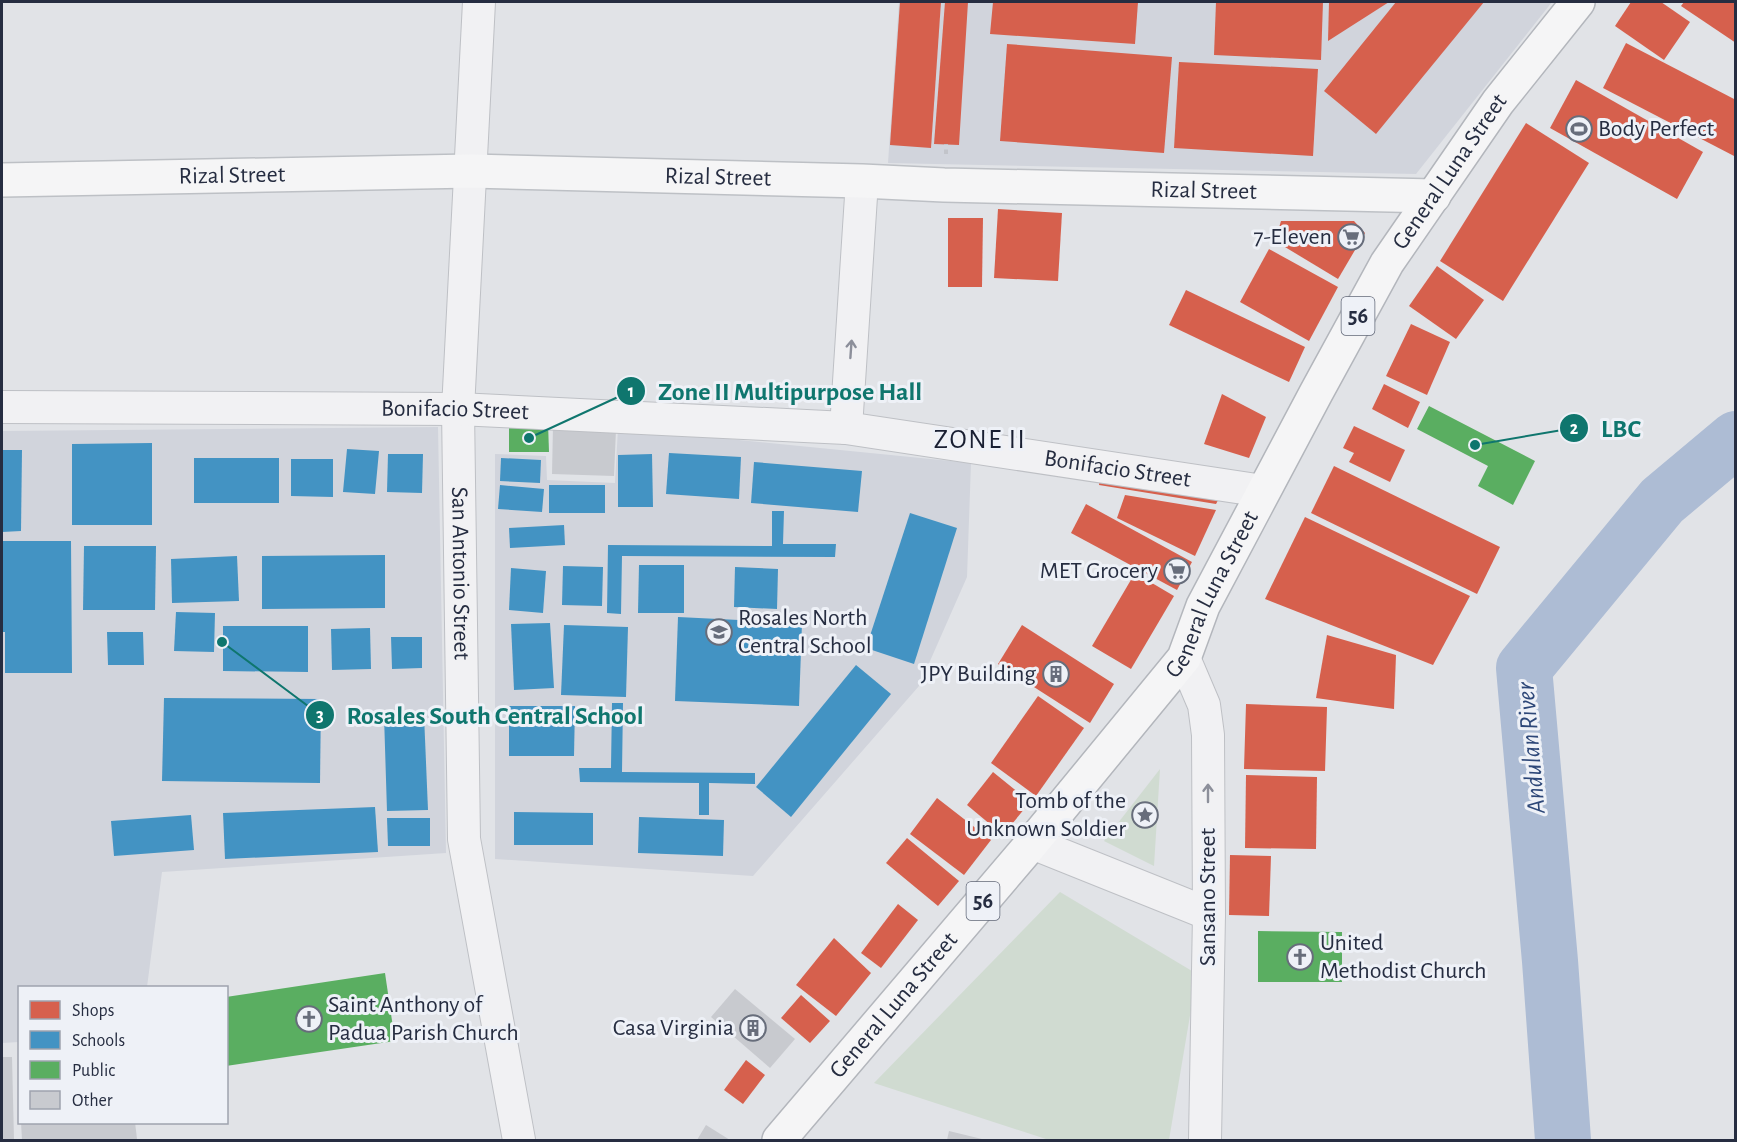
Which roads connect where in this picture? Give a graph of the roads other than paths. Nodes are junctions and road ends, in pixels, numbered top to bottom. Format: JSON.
{"nodes":[{"id":1,"x":479,"y":2,"type":"edge"},
{"id":2,"x":1578,"y":2,"type":"edge"},
{"id":3,"x":471,"y":171,"type":"junction"},
{"id":4,"x":2,"y":180,"type":"edge"},
{"id":5,"x":862,"y":181,"type":"junction"},
{"id":6,"x":1434,"y":196,"type":"junction"},
{"id":7,"x":2,"y":407,"type":"edge"},
{"id":8,"x":458,"y":409,"type":"junction"},
{"id":9,"x":846,"y":428,"type":"junction"},
{"id":10,"x":1263,"y":491,"type":"junction"},
{"id":11,"x":1184,"y":658,"type":"junction"},
{"id":12,"x":1032,"y":843,"type":"junction"},
{"id":13,"x":1209,"y":914,"type":"junction"},
{"id":14,"x":519,"y":1140,"type":"edge"},
{"id":15,"x":779,"y":1140,"type":"edge"},
{"id":16,"x":1205,"y":1140,"type":"edge"}],
"edges":[{"from":1,"to":3,"type":"street","name":"San Antonio Street"},
{"from":2,"to":6,"type":"main road","name":"General Luna Street","number":"56"},
{"from":3,"to":4,"type":"main road","name":"Rizal Street"},
{"from":3,"to":5,"type":"main road","name":"Rizal Street"},
{"from":3,"to":8,"type":"street","name":"San Antonio Street"},
{"from":5,"to":6,"type":"main road","name":"Rizal Street"},
{"from":9,"to":5,"type":"street","one_way":true},
{"from":6,"to":10,"type":"main road","name":"General Luna Street","number":"56"},
{"from":7,"to":8,"type":"street","name":"Bonifacio Street"},
{"from":8,"to":9,"type":"street","name":"Bonifacio Street"},
{"from":8,"to":14,"type":"street","name":"San Antonio Street"},
{"from":9,"to":10,"type":"street","name":"Bonifacio Street"},
{"from":10,"to":11,"type":"main road","name":"General Luna Street","number":"56"},
{"from":11,"to":12,"type":"main road","name":"General Luna Street","number":"56"},
{"from":13,"to":11,"type":"street","name":"Sansano Street","one_way":true},
{"from":12,"to":13,"type":"street"},
{"from":12,"to":15,"type":"main road","name":"General Luna Street","number":"56"},
{"from":13,"to":16,"type":"street","name":"Sansano Street"}]}
